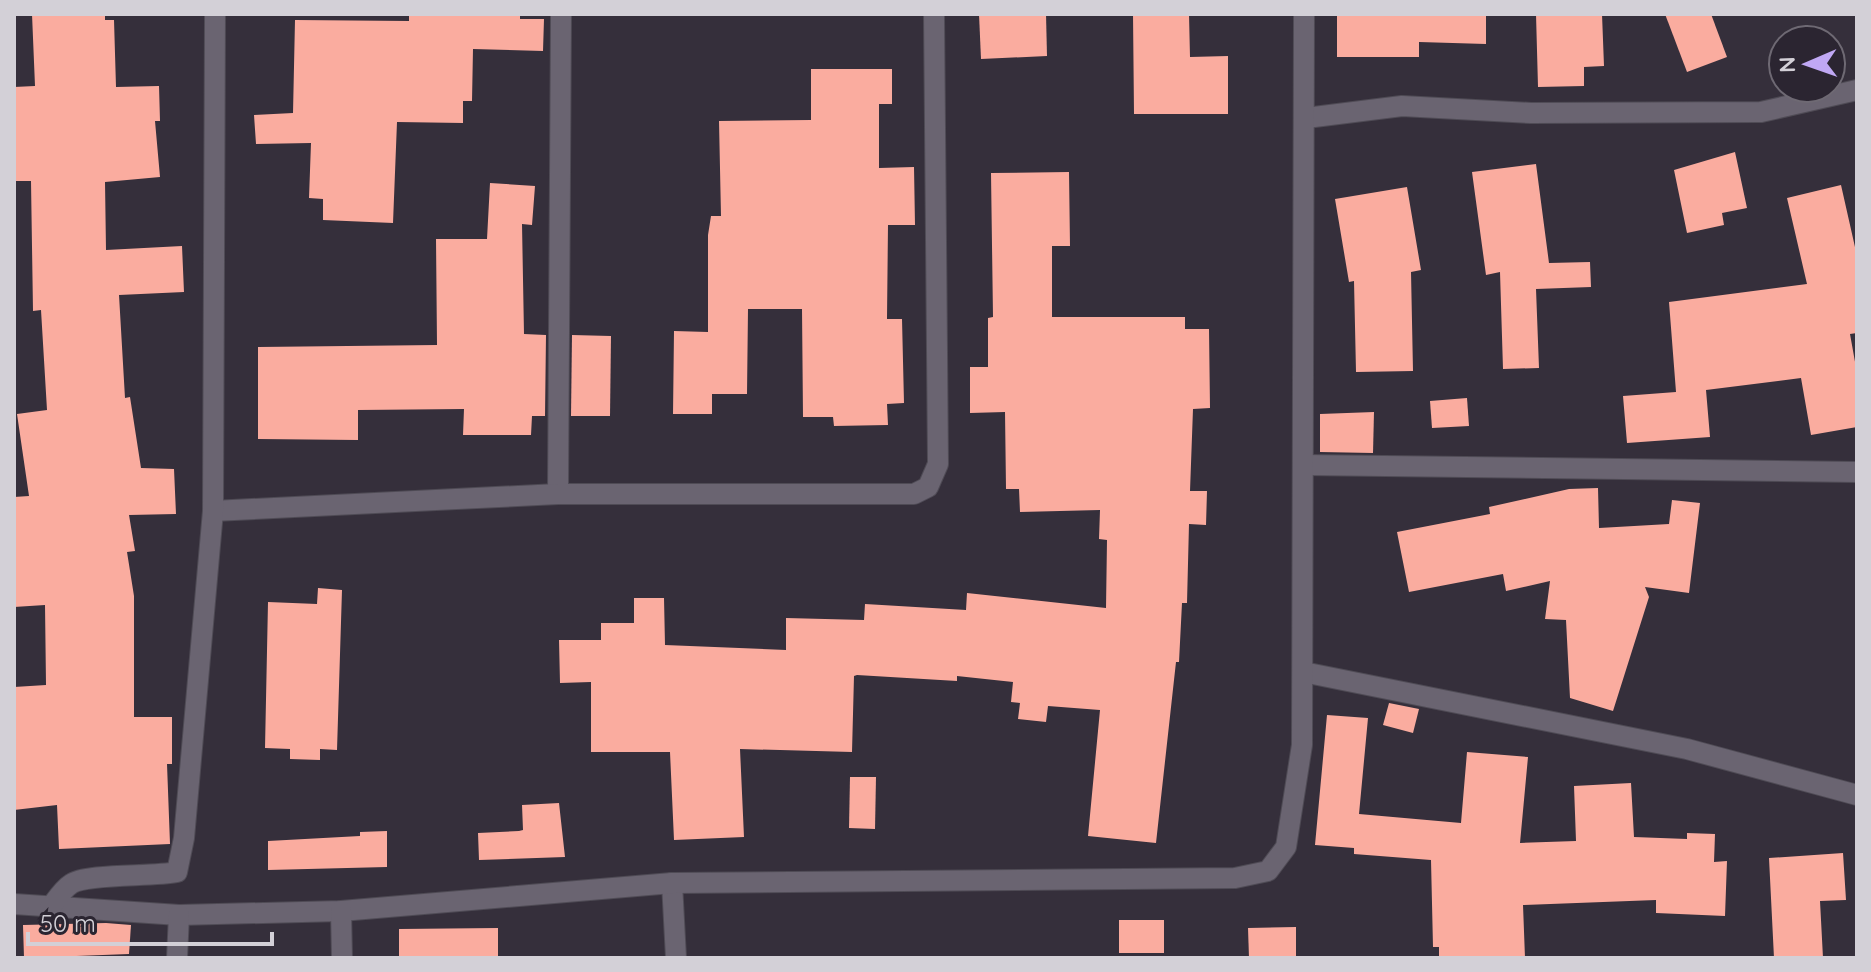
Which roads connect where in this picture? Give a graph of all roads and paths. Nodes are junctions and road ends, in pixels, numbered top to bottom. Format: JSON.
{"nodes":[{"id":1,"x":215,"y":14,"type":"edge"},
{"id":2,"x":561,"y":14,"type":"edge"},
{"id":3,"x":934,"y":14,"type":"edge"},
{"id":4,"x":1304,"y":14,"type":"edge"},
{"id":5,"x":1857,"y":90,"type":"edge"},
{"id":6,"x":1306,"y":118,"type":"junction"},
{"id":7,"x":1304,"y":465,"type":"junction"},
{"id":8,"x":1857,"y":472,"type":"edge"},
{"id":9,"x":558,"y":494,"type":"junction"},
{"id":10,"x":213,"y":511,"type":"junction"},
{"id":11,"x":1303,"y":672,"type":"junction"},
{"id":12,"x":1857,"y":795,"type":"edge"},
{"id":13,"x":672,"y":883,"type":"junction"},
{"id":14,"x":14,"y":904,"type":"edge"},
{"id":15,"x":50,"y":908,"type":"junction"},
{"id":16,"x":341,"y":911,"type":"junction"},
{"id":17,"x":179,"y":915,"type":"junction"},
{"id":18,"x":177,"y":958,"type":"edge"},
{"id":19,"x":342,"y":958,"type":"edge"},
{"id":20,"x":676,"y":958,"type":"edge"}],
"edges":[{"from":1,"to":10,"type":"street"},
{"from":2,"to":9,"type":"street"},
{"from":3,"to":9,"type":"street"},
{"from":4,"to":6,"type":"street"},
{"from":5,"to":6,"type":"street"},
{"from":6,"to":7,"type":"street"},
{"from":7,"to":8,"type":"street"},
{"from":7,"to":11,"type":"street"},
{"from":9,"to":10,"type":"street"},
{"from":10,"to":15,"type":"street"},
{"from":11,"to":12,"type":"street"},
{"from":11,"to":13,"type":"street"},
{"from":13,"to":16,"type":"street"},
{"from":13,"to":20,"type":"street"},
{"from":14,"to":15,"type":"street"},
{"from":15,"to":17,"type":"street"},
{"from":16,"to":17,"type":"street"},
{"from":16,"to":19,"type":"street"},
{"from":17,"to":18,"type":"street"}]}
